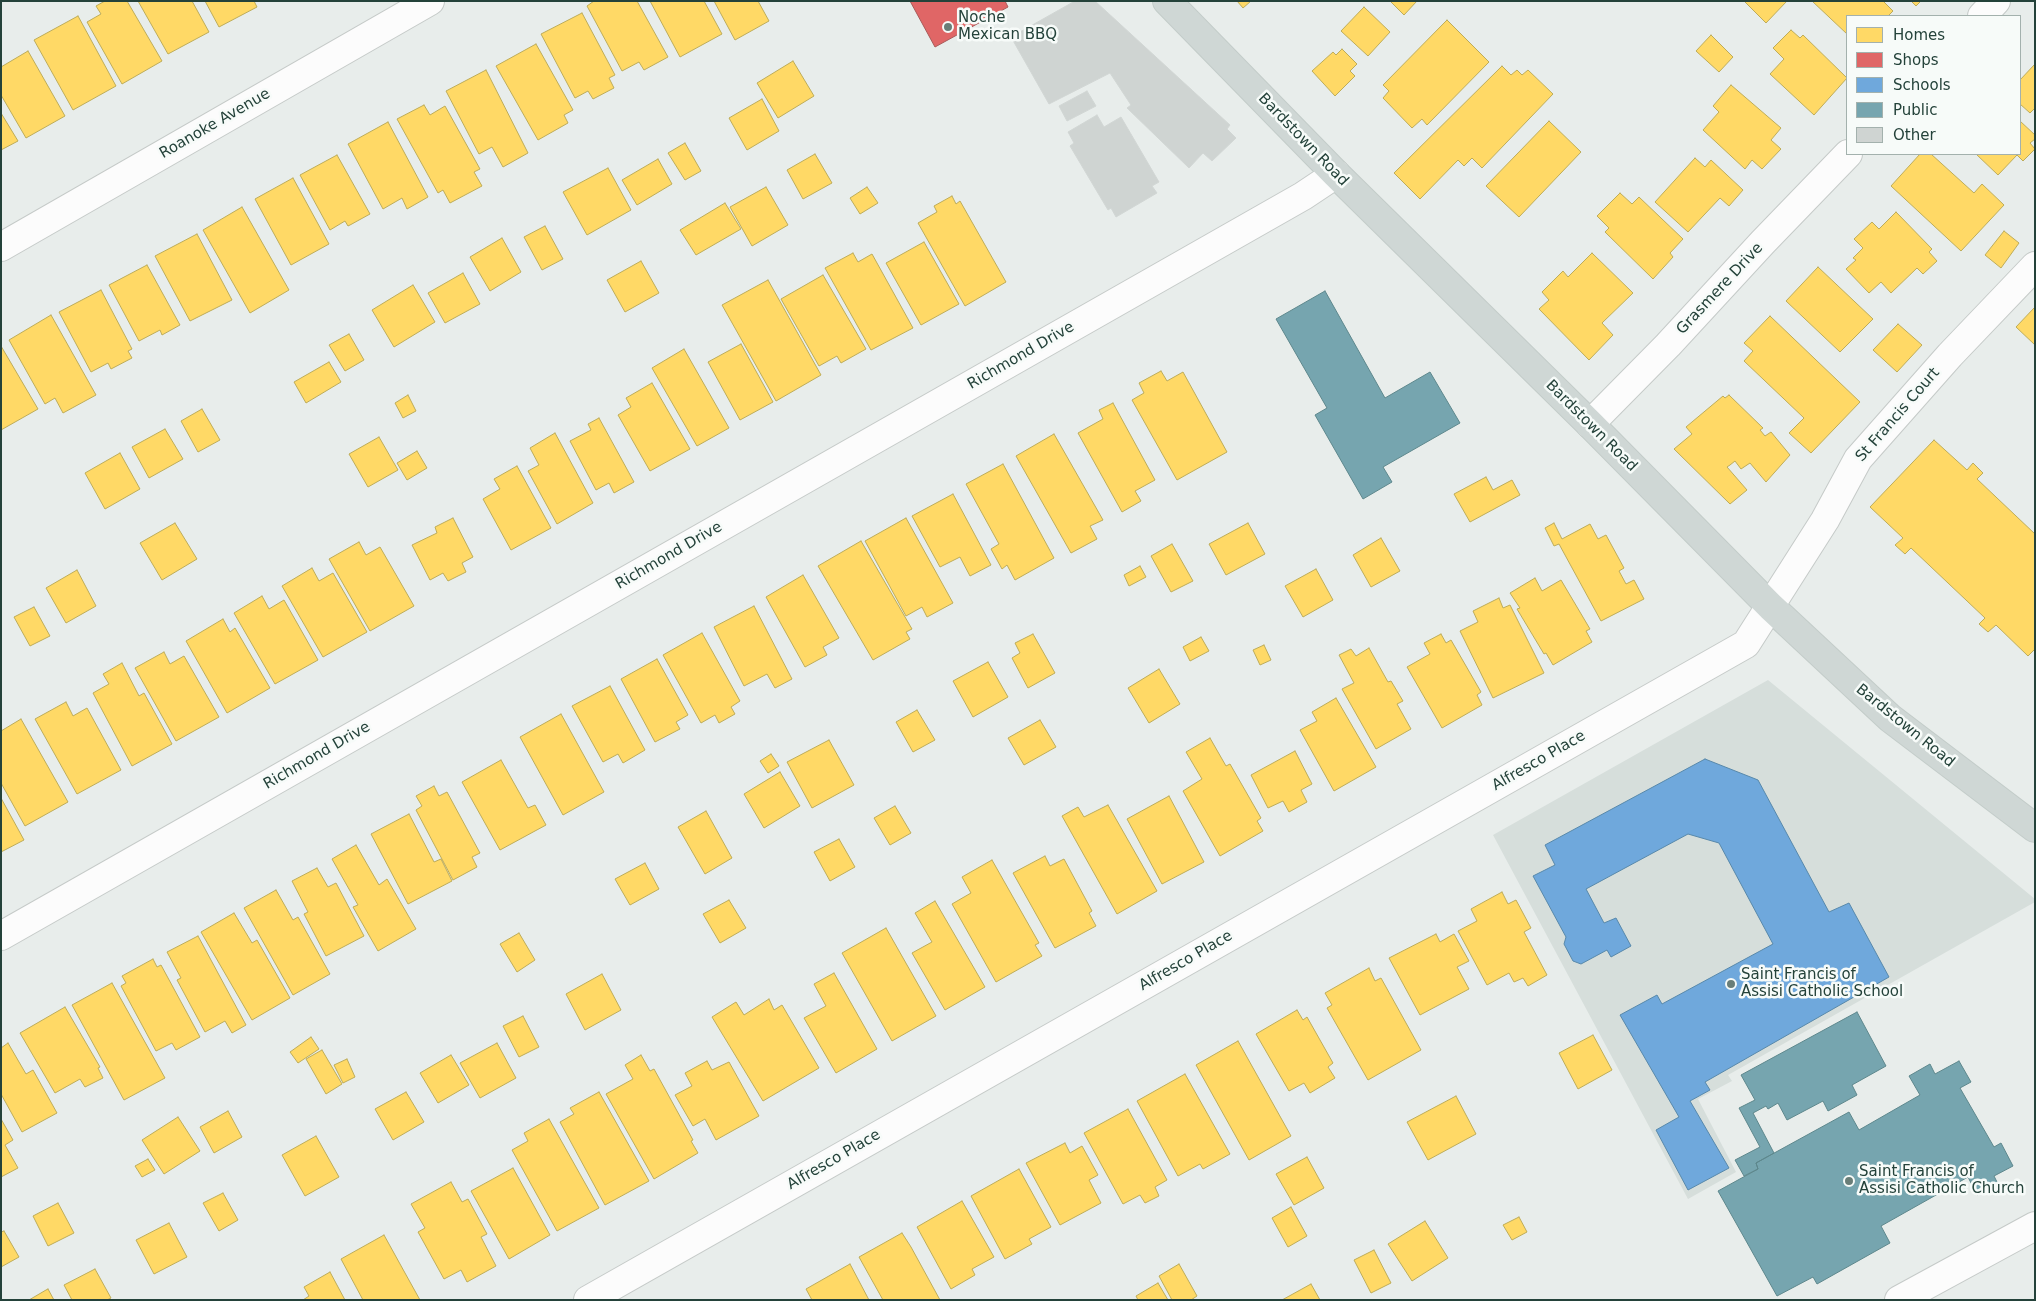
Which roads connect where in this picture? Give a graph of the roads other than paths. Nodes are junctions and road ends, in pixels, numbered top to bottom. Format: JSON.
{"nodes":[{"id":1,"x":430,"y":1,"type":"edge"},
{"id":2,"x":1167,"y":1,"type":"edge"},
{"id":3,"x":1996,"y":1,"type":"edge"},
{"id":4,"x":1983,"y":15,"type":"edge"},
{"id":5,"x":1847,"y":155,"type":"edge"},
{"id":6,"x":1336,"y":174,"type":"junction"},
{"id":7,"x":1,"y":247,"type":"edge"},
{"id":8,"x":2035,"y":266,"type":"edge"},
{"id":9,"x":1590,"y":424,"type":"junction"},
{"id":10,"x":1771,"y":607,"type":"junction"},
{"id":11,"x":2035,"y":828,"type":"edge"},
{"id":12,"x":1,"y":936,"type":"edge"},
{"id":13,"x":2035,"y":1226,"type":"edge"},
{"id":14,"x":588,"y":1300,"type":"edge"},
{"id":15,"x":1899,"y":1300,"type":"edge"}],
"edges":[{"from":1,"to":7,"type":"street","name":"Roanoke Avenue"},
{"from":2,"to":6,"type":"main road","name":"Bardstown Road"},
{"from":3,"to":4,"type":"street"},
{"from":5,"to":9,"type":"street","name":"Grasmere Drive"},
{"from":6,"to":9,"type":"main road","name":"Bardstown Road"},
{"from":6,"to":12,"type":"street","name":"Richmond Drive"},
{"from":8,"to":10,"type":"street","name":"St Francis Court"},
{"from":9,"to":10,"type":"main road","name":"Bardstown Road"},
{"from":10,"to":11,"type":"main road","name":"Bardstown Road"},
{"from":10,"to":14,"type":"street","name":"Alfresco Place"},
{"from":13,"to":15,"type":"street"}]}
